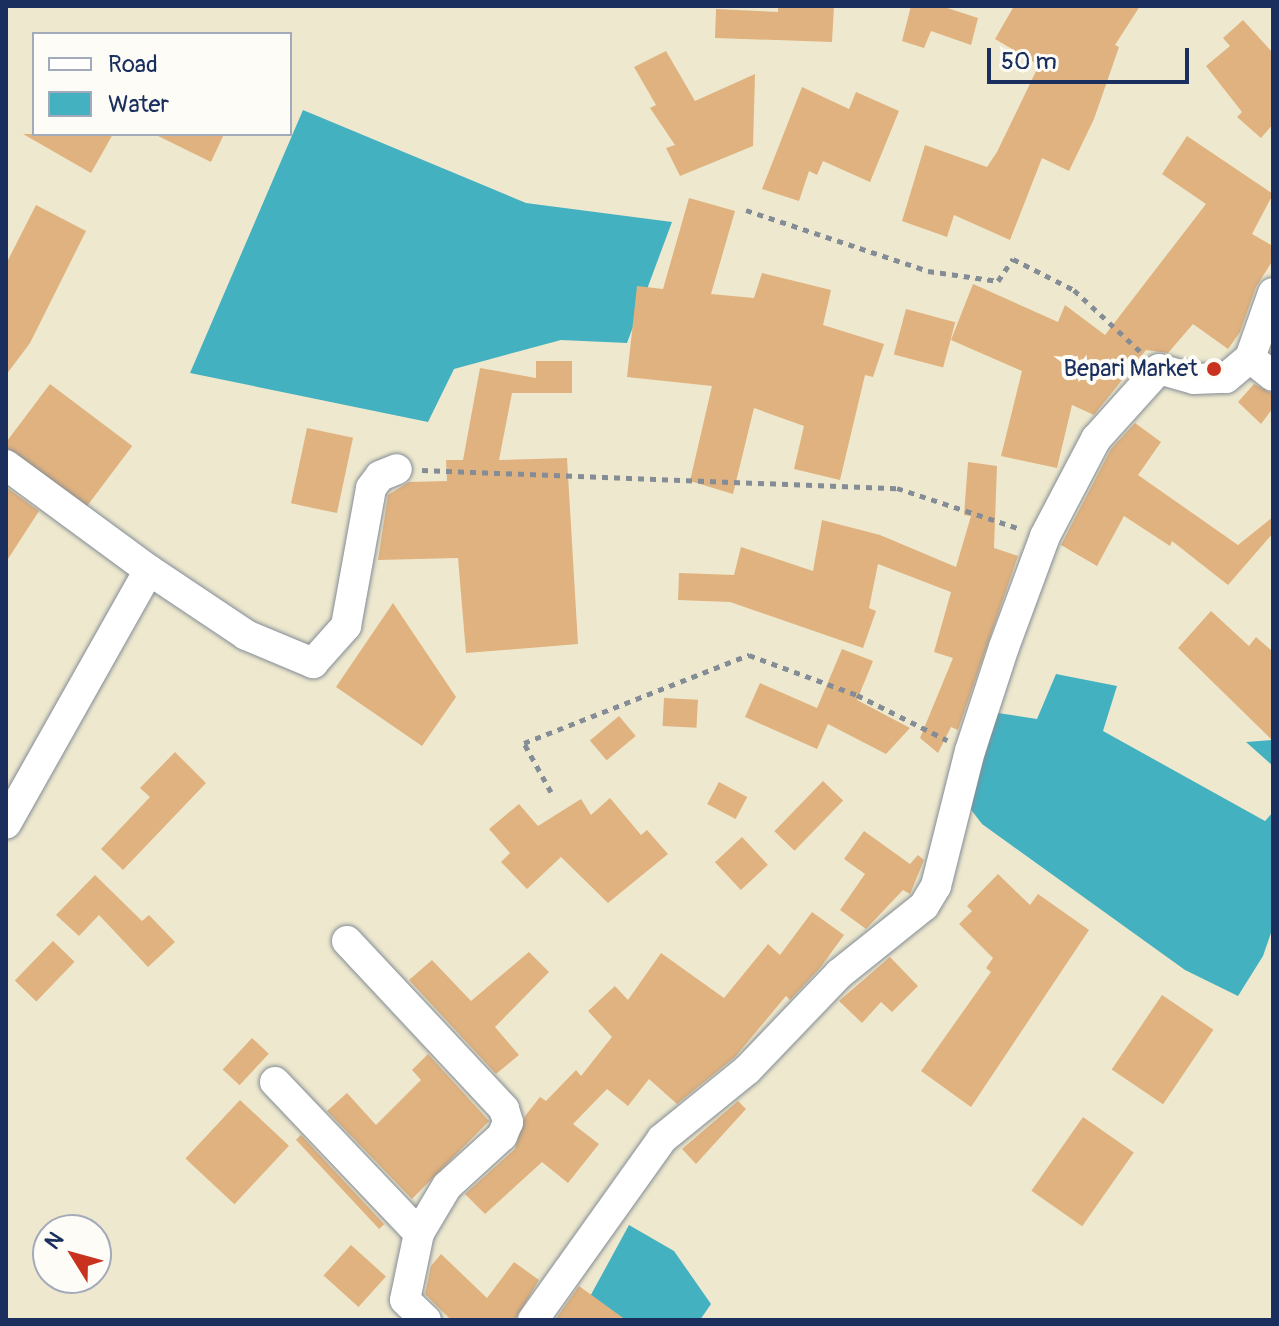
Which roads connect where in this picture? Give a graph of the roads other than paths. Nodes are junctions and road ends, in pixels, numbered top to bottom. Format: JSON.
{"nodes":[{"id":1,"x":1273,"y":293,"type":"edge"},
{"id":2,"x":1261,"y":367,"type":"edge"},
{"id":3,"x":6,"y":465,"type":"edge"},
{"id":4,"x":397,"y":469,"type":"road end"},
{"id":5,"x":149,"y":570,"type":"junction"},
{"id":6,"x":6,"y":824,"type":"edge"},
{"id":7,"x":347,"y":941,"type":"dead end"},
{"id":8,"x":275,"y":1082,"type":"dead end"},
{"id":9,"x":419,"y":1233,"type":"junction"},
{"id":10,"x":426,"y":1320,"type":"edge"},
{"id":11,"x":533,"y":1320,"type":"edge"}],
"edges":[{"from":1,"to":2,"type":"street"},
{"from":2,"to":11,"type":"street"},
{"from":3,"to":5,"type":"street"},
{"from":4,"to":5,"type":"street"},
{"from":5,"to":6,"type":"street"},
{"from":7,"to":9,"type":"street"},
{"from":8,"to":9,"type":"street"},
{"from":9,"to":10,"type":"street"}]}
